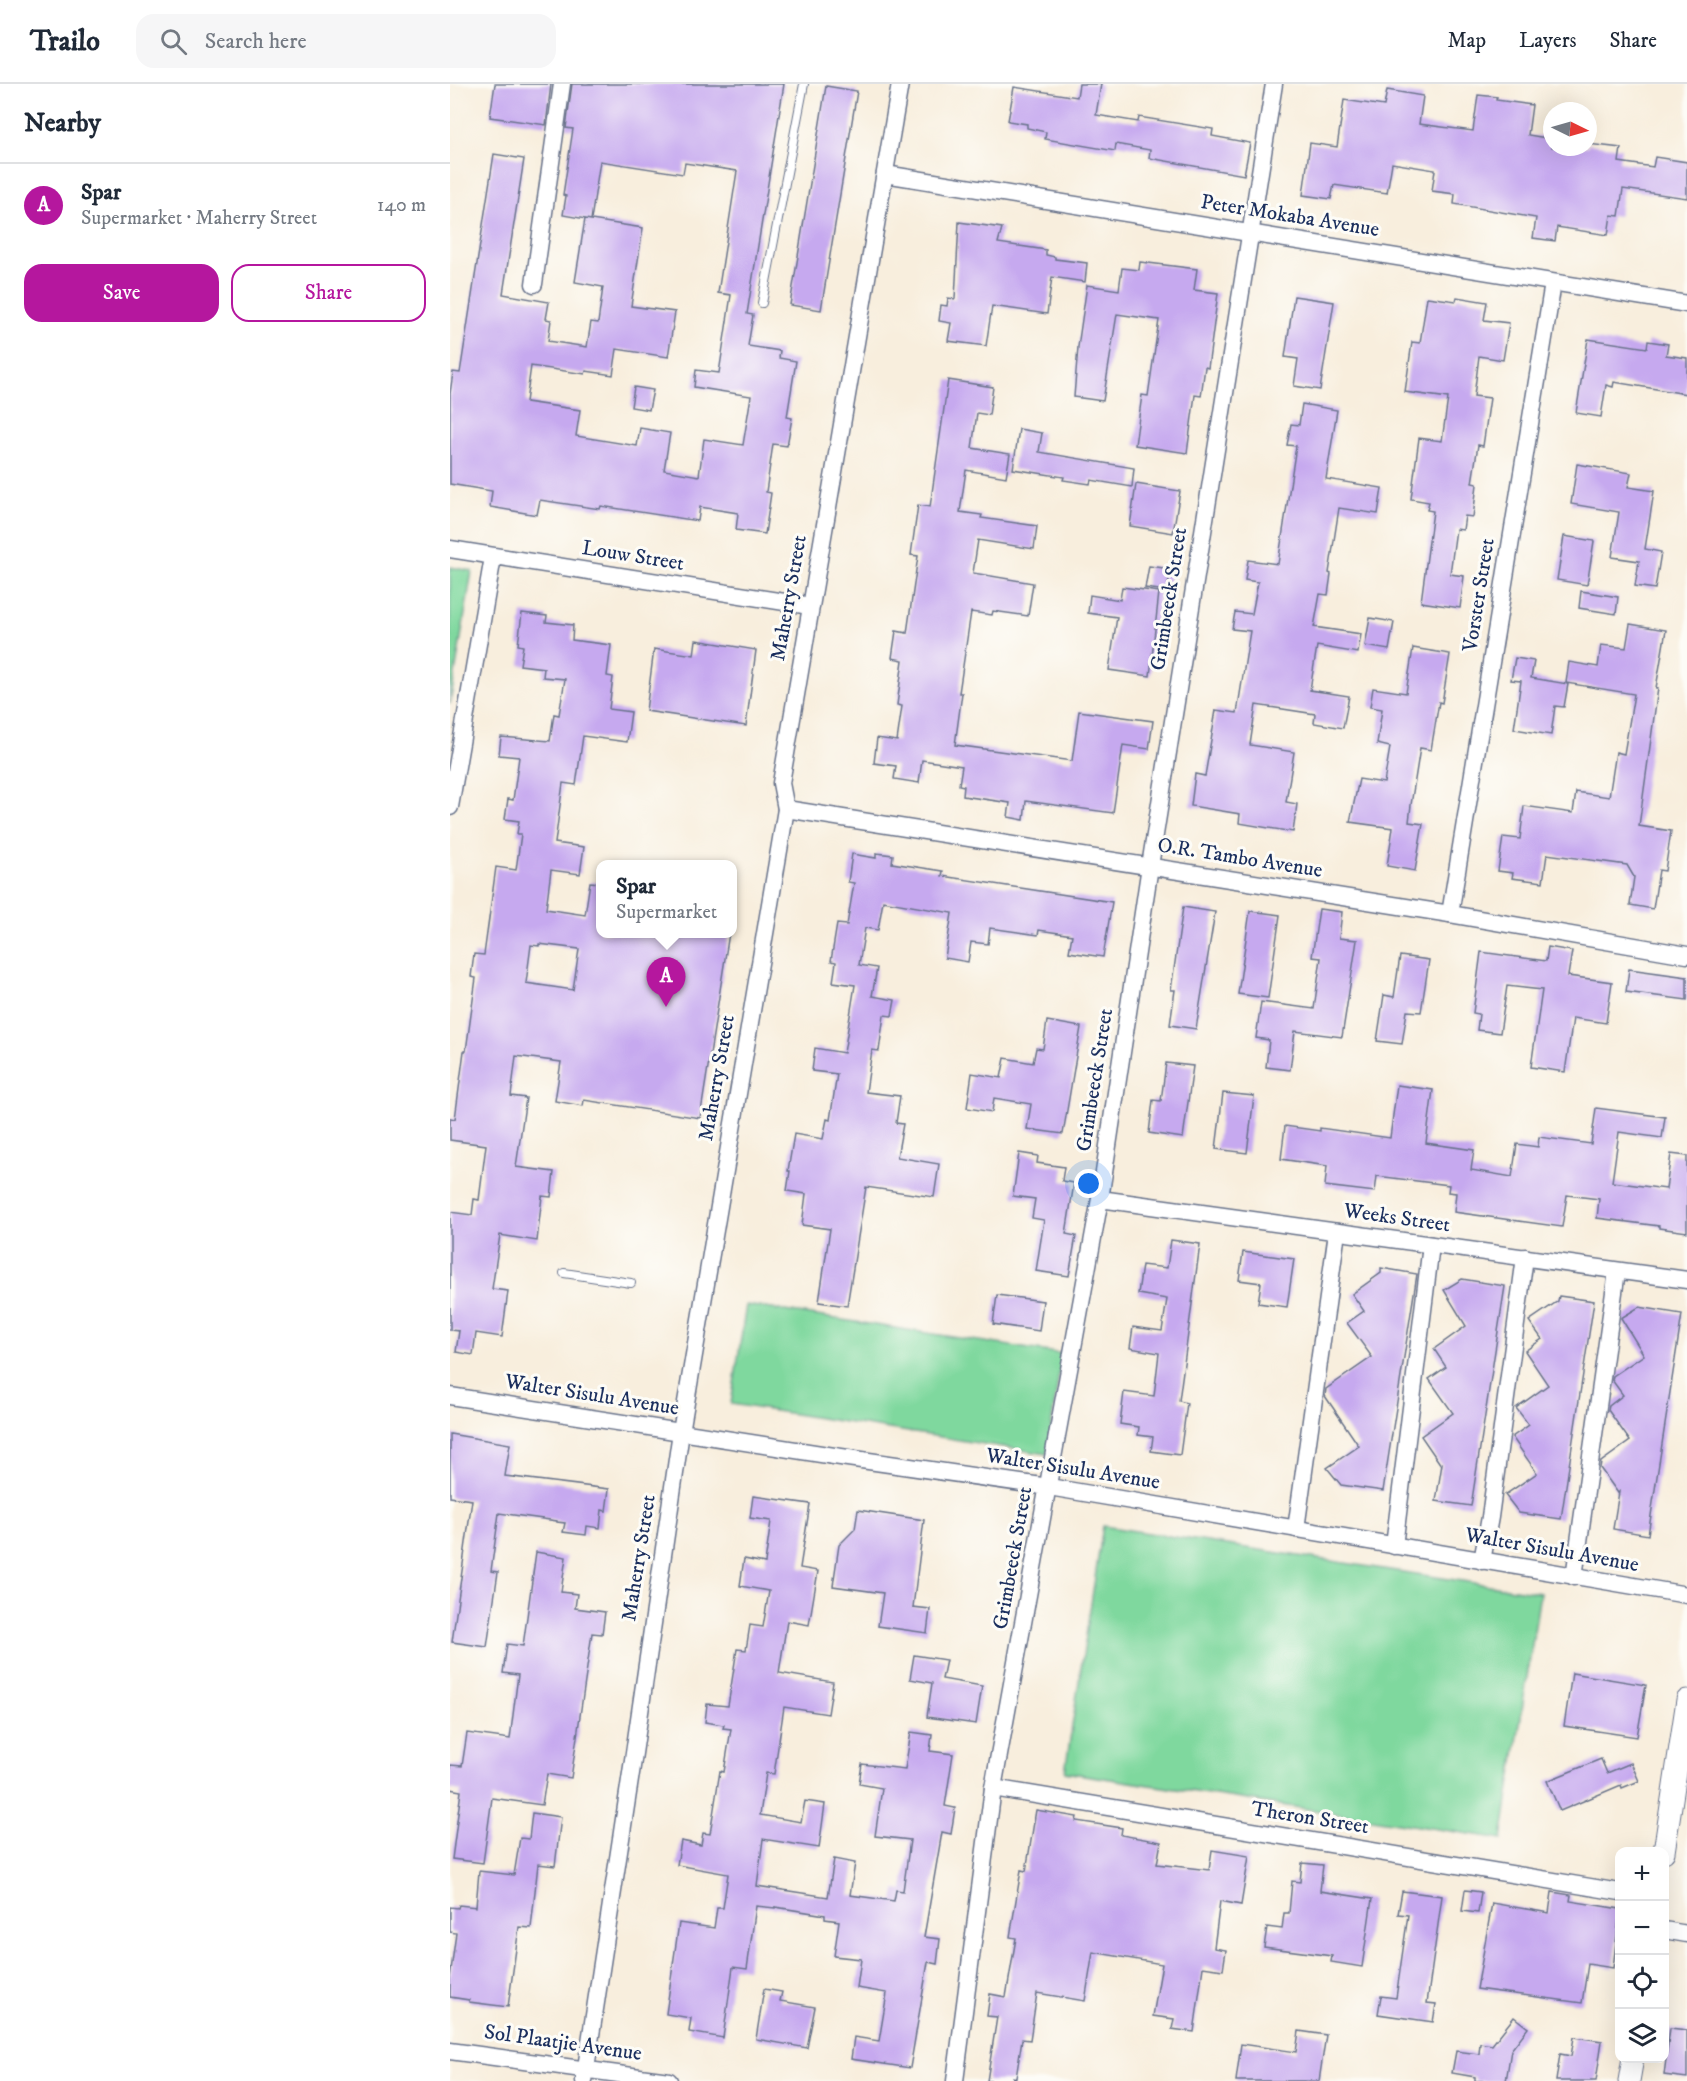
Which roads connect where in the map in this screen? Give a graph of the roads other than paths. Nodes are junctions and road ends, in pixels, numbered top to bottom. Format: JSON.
{"nodes":[{"id":1,"x":562,"y":84,"type":"edge"},
{"id":2,"x":804,"y":84,"type":"edge"},
{"id":3,"x":900,"y":84,"type":"edge"},
{"id":4,"x":1274,"y":84,"type":"edge"},
{"id":5,"x":885,"y":174,"type":"junction"},
{"id":6,"x":1250,"y":232,"type":"junction"},
{"id":7,"x":1553,"y":283,"type":"junction"},
{"id":8,"x":534,"y":284,"type":"dead end"},
{"id":9,"x":762,"y":303,"type":"dead end"},
{"id":10,"x":1687,"y":304,"type":"edge"},
{"id":11,"x":450,"y":549,"type":"edge"},
{"id":12,"x":493,"y":556,"type":"junction"},
{"id":13,"x":810,"y":606,"type":"junction"},
{"id":14,"x":454,"y":754,"type":"edge"},
{"id":15,"x":450,"y":807,"type":"edge"},
{"id":16,"x":786,"y":809,"type":"junction"},
{"id":17,"x":1150,"y":866,"type":"junction"},
{"id":18,"x":1450,"y":914,"type":"junction"},
{"id":19,"x":1687,"y":955,"type":"edge"},
{"id":20,"x":1100,"y":1199,"type":"junction"},
{"id":21,"x":1337,"y":1232,"type":"junction"},
{"id":22,"x":1431,"y":1245,"type":"junction"},
{"id":23,"x":1525,"y":1257,"type":"junction"},
{"id":24,"x":1617,"y":1271,"type":"junction"},
{"id":25,"x":564,"y":1273,"type":"dead end"},
{"id":26,"x":1687,"y":1280,"type":"edge"},
{"id":27,"x":631,"y":1283,"type":"dead end"},
{"id":28,"x":450,"y":1396,"type":"edge"},
{"id":29,"x":681,"y":1432,"type":"junction"},
{"id":30,"x":1049,"y":1486,"type":"junction"},
{"id":31,"x":1296,"y":1529,"type":"junction"},
{"id":32,"x":1394,"y":1546,"type":"junction"},
{"id":33,"x":1482,"y":1561,"type":"junction"},
{"id":34,"x":1574,"y":1577,"type":"junction"},
{"id":35,"x":1687,"y":1595,"type":"edge"},
{"id":36,"x":1687,"y":1700,"type":"edge"},
{"id":37,"x":993,"y":1788,"type":"junction"},
{"id":38,"x":1665,"y":1847,"type":"edge"},
{"id":39,"x":1615,"y":1891,"type":"edge"},
{"id":40,"x":1669,"y":1931,"type":"edge"},
{"id":41,"x":1687,"y":1934,"type":"edge"},
{"id":42,"x":450,"y":2051,"type":"edge"},
{"id":43,"x":1632,"y":2063,"type":"edge"},
{"id":44,"x":585,"y":2075,"type":"edge"},
{"id":45,"x":669,"y":2081,"type":"edge"},
{"id":46,"x":955,"y":2081,"type":"edge"},
{"id":47,"x":1629,"y":2081,"type":"edge"}],
"edges":[{"from":1,"to":8,"type":"street"},
{"from":2,"to":9,"type":"lane"},
{"from":3,"to":5,"type":"street","name":"Maherry Street"},
{"from":4,"to":6,"type":"street","name":"Grimbeeck Street"},
{"from":5,"to":6,"type":"street","name":"Peter Mokaba Avenue"},
{"from":5,"to":13,"type":"street","name":"Maherry Street"},
{"from":6,"to":7,"type":"street","name":"Peter Mokaba Avenue"},
{"from":6,"to":17,"type":"street","name":"Grimbeeck Street"},
{"from":7,"to":10,"type":"street","name":"Peter Mokaba Avenue"},
{"from":7,"to":18,"type":"street","name":"Vorster Street"},
{"from":11,"to":12,"type":"street","name":"Louw Street"},
{"from":12,"to":13,"type":"street","name":"Louw Street"},
{"from":12,"to":14,"type":"street"},
{"from":13,"to":16,"type":"street","name":"Maherry Street"},
{"from":14,"to":15,"type":"street"},
{"from":16,"to":17,"type":"street","name":"O.R. Tambo Avenue"},
{"from":16,"to":29,"type":"street","name":"Maherry Street"},
{"from":17,"to":18,"type":"street","name":"O.R. Tambo Avenue"},
{"from":17,"to":20,"type":"street","name":"Grimbeeck Street"},
{"from":18,"to":19,"type":"street","name":"O.R. Tambo Avenue"},
{"from":20,"to":21,"type":"street","name":"Weeks Street"},
{"from":20,"to":30,"type":"street","name":"Grimbeeck Street"},
{"from":21,"to":22,"type":"street","name":"Weeks Street"},
{"from":21,"to":31,"type":"street"},
{"from":22,"to":23,"type":"street","name":"Weeks Street"},
{"from":22,"to":32,"type":"street"},
{"from":23,"to":24,"type":"street","name":"Weeks Street"},
{"from":23,"to":33,"type":"street"},
{"from":24,"to":26,"type":"street","name":"Weeks Street"},
{"from":24,"to":34,"type":"street"},
{"from":25,"to":27,"type":"lane"},
{"from":28,"to":29,"type":"street","name":"Walter Sisulu Avenue"},
{"from":29,"to":30,"type":"street","name":"Walter Sisulu Avenue"},
{"from":29,"to":44,"type":"street","name":"Maherry Street"},
{"from":30,"to":31,"type":"street","name":"Walter Sisulu Avenue"},
{"from":30,"to":37,"type":"street","name":"Grimbeeck Street"},
{"from":31,"to":32,"type":"street","name":"Walter Sisulu Avenue"},
{"from":32,"to":33,"type":"street","name":"Walter Sisulu Avenue"},
{"from":33,"to":34,"type":"street","name":"Walter Sisulu Avenue"},
{"from":34,"to":35,"type":"street","name":"Walter Sisulu Avenue"},
{"from":36,"to":38,"type":"street"},
{"from":37,"to":39,"type":"street","name":"Theron Street"},
{"from":37,"to":46,"type":"street","name":"Grimbeeck Street"},
{"from":40,"to":41,"type":"street"},
{"from":42,"to":44,"type":"street","name":"Sol Plaatjie Avenue"},
{"from":43,"to":47,"type":"street"},
{"from":44,"to":45,"type":"street","name":"Sol Plaatjie Avenue"}]}
